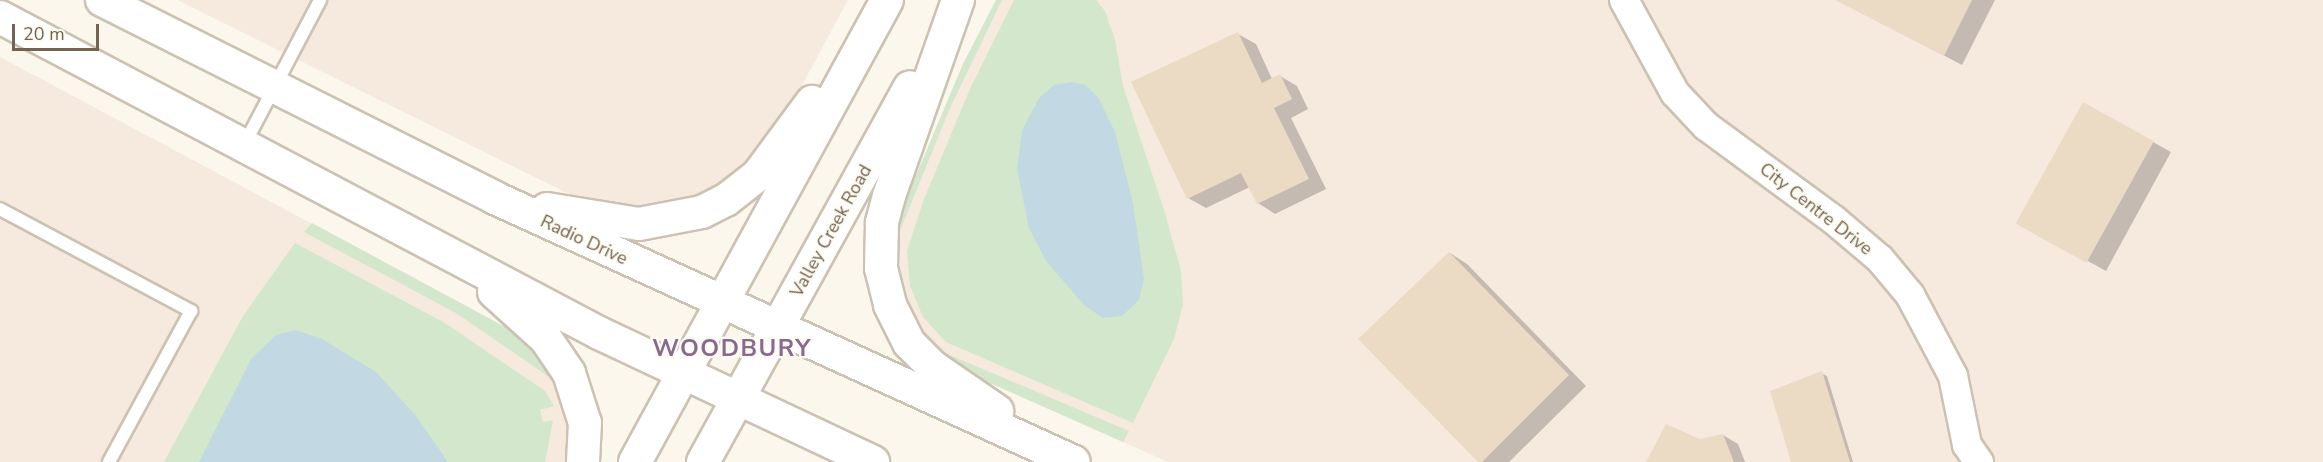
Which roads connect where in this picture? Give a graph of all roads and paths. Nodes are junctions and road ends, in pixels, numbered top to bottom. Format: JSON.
{"nodes":[{"id":1,"x":102,"y":0,"type":"edge"},
{"id":2,"x":320,"y":0,"type":"edge"},
{"id":3,"x":882,"y":0,"type":"edge"},
{"id":4,"x":887,"y":0,"type":"edge"},
{"id":5,"x":957,"y":0,"type":"edge"},
{"id":6,"x":1624,"y":0,"type":"edge"},
{"id":7,"x":0,"y":17,"type":"edge"},
{"id":8,"x":273,"y":88,"type":"junction"},
{"id":9,"x":243,"y":146,"type":"junction"},
{"id":10,"x":495,"y":198,"type":"junction"},
{"id":11,"x":0,"y":209,"type":"edge"},
{"id":12,"x":462,"y":262,"type":"junction"},
{"id":13,"x":722,"y":303,"type":"junction"},
{"id":14,"x":777,"y":328,"type":"junction"},
{"id":15,"x":683,"y":374,"type":"junction"},
{"id":16,"x":738,"y":400,"type":"junction"},
{"id":17,"x":1969,"y":456,"type":"edge"},
{"id":18,"x":1070,"y":460,"type":"edge"},
{"id":19,"x":109,"y":462,"type":"edge"},
{"id":20,"x":584,"y":462,"type":"edge"},
{"id":21,"x":635,"y":462,"type":"edge"},
{"id":22,"x":703,"y":462,"type":"edge"},
{"id":23,"x":873,"y":462,"type":"edge"}],
"edges":[{"from":1,"to":8,"type":"main road","name":"Radio Drive"},
{"from":2,"to":8,"type":"lane"},
{"from":3,"to":10,"type":"main road"},
{"from":4,"to":13,"type":"main road"},
{"from":5,"to":14,"type":"main road","name":"Valley Creek Road"},
{"from":5,"to":18,"type":"main road"},
{"from":6,"to":17,"type":"street","name":"City Centre Drive"},
{"from":7,"to":9,"type":"main road"},
{"from":8,"to":9,"type":"lane"},
{"from":8,"to":10,"type":"main road","name":"Radio Drive"},
{"from":9,"to":12,"type":"main road"},
{"from":10,"to":13,"type":"main road","name":"Radio Drive"},
{"from":11,"to":19,"type":"lane"},
{"from":12,"to":15,"type":"main road"},
{"from":12,"to":20,"type":"main road"},
{"from":13,"to":14,"type":"main road","name":"Radio Drive"},
{"from":13,"to":15,"type":"main road"},
{"from":14,"to":16,"type":"main road","name":"Valley Creek Road"},
{"from":14,"to":18,"type":"main road","name":"Radio Drive"},
{"from":15,"to":16,"type":"main road"},
{"from":15,"to":21,"type":"main road"},
{"from":16,"to":22,"type":"main road","name":"Valley Creek Road"},
{"from":16,"to":23,"type":"main road"}]}
